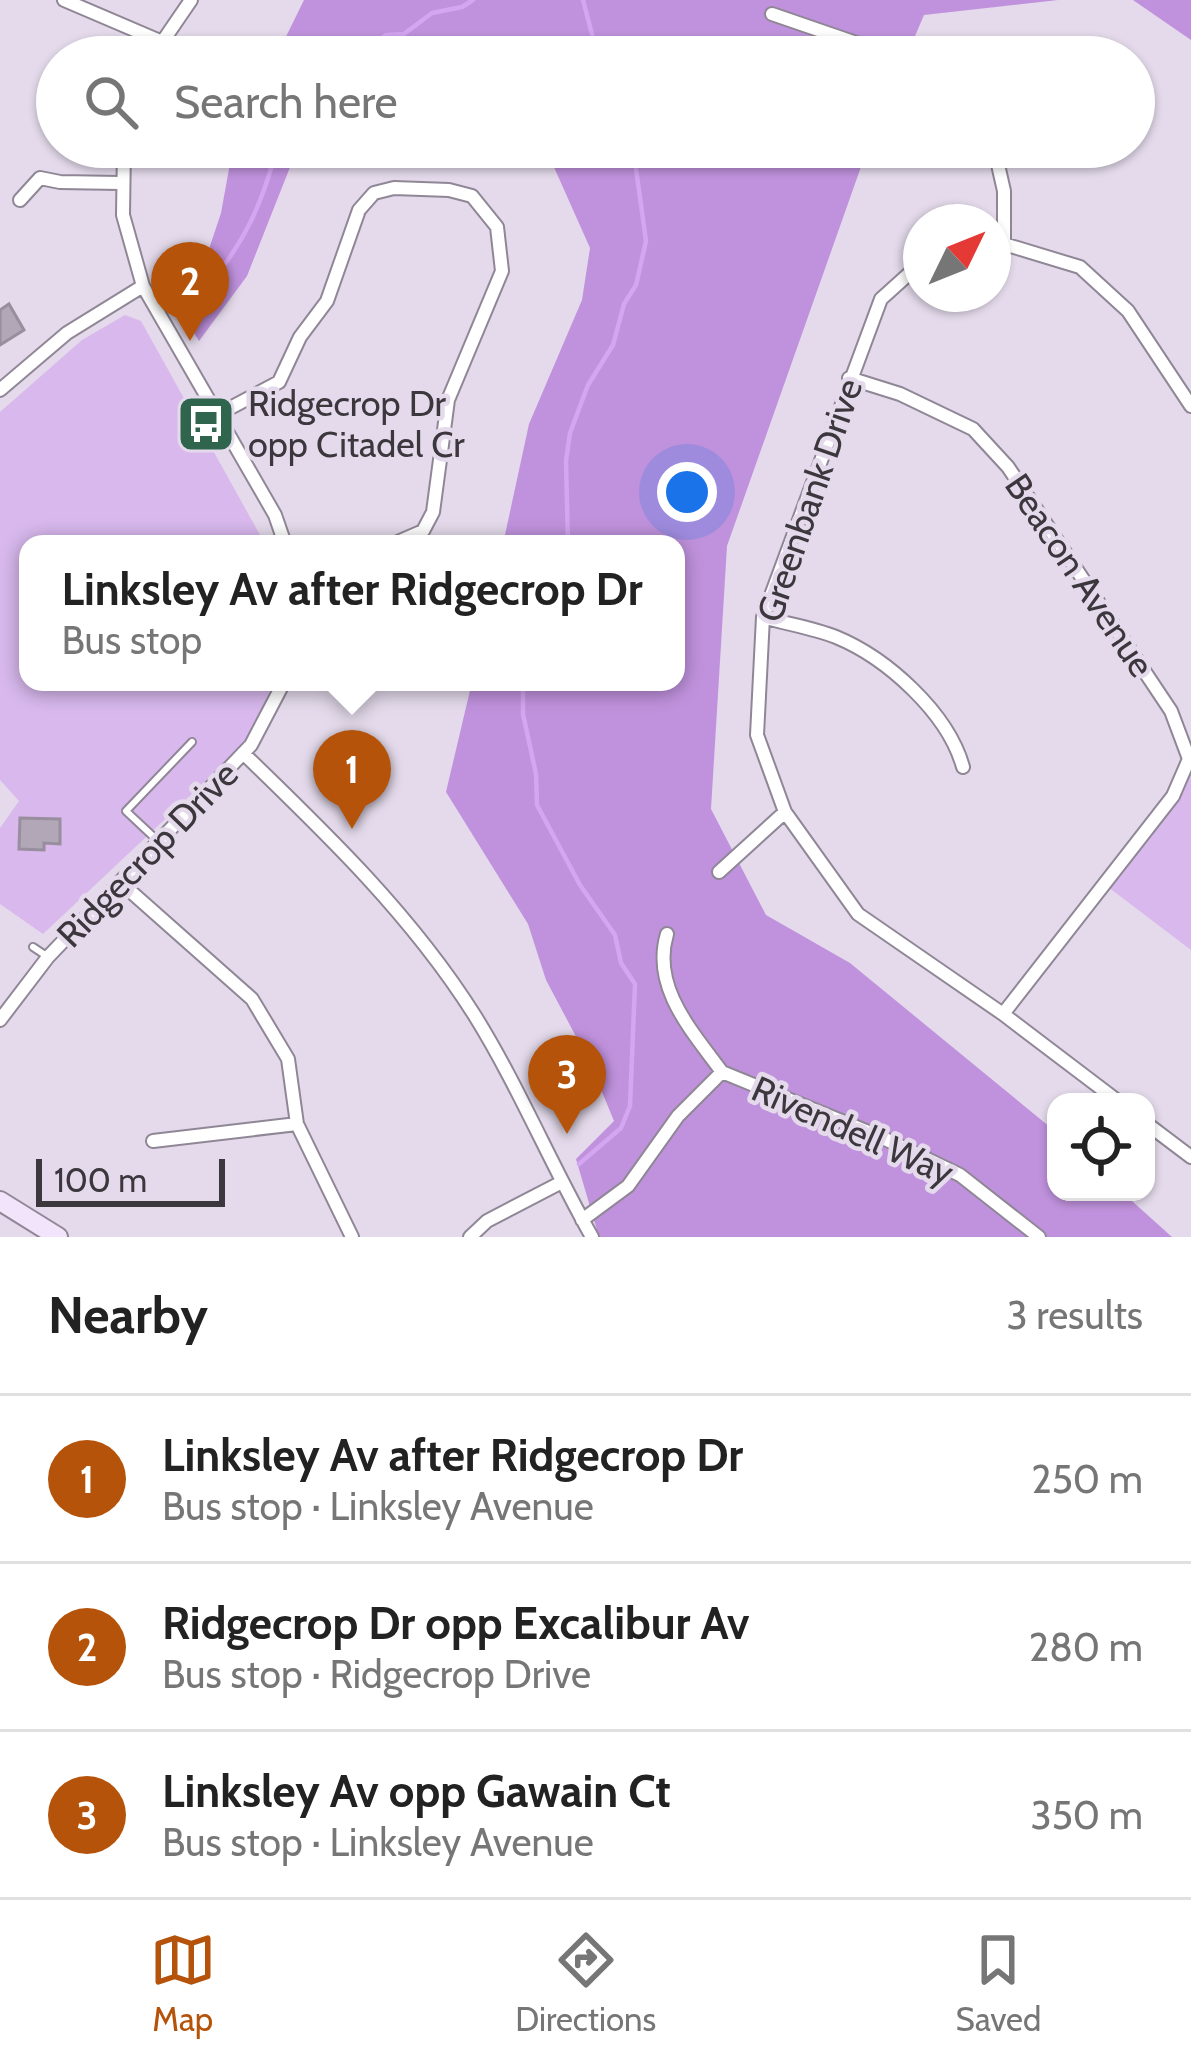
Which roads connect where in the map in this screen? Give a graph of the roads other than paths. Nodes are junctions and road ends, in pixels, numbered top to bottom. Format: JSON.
{"nodes":[{"id":1,"x":64,"y":0,"type":"edge"},
{"id":2,"x":191,"y":0,"type":"edge"},
{"id":3,"x":772,"y":14,"type":"dead end"},
{"id":4,"x":148,"y":36,"type":"edge"},
{"id":5,"x":164,"y":36,"type":"edge"},
{"id":6,"x":836,"y":36,"type":"edge"},
{"id":7,"x":122,"y":168,"type":"edge"},
{"id":8,"x":999,"y":168,"type":"edge"},
{"id":9,"x":120,"y":183,"type":"junction"},
{"id":10,"x":20,"y":200,"type":"dead end"},
{"id":11,"x":1003,"y":204,"type":"edge"},
{"id":12,"x":1011,"y":247,"type":"edge"},
{"id":13,"x":903,"y":279,"type":"edge"},
{"id":14,"x":143,"y":286,"type":"junction"},
{"id":15,"x":849,"y":378,"type":"junction"},
{"id":16,"x":0,"y":390,"type":"edge"},
{"id":17,"x":1191,"y":406,"type":"edge"},
{"id":18,"x":217,"y":415,"type":"junction"},
{"id":19,"x":282,"y":535,"type":"edge"},
{"id":20,"x":414,"y":535,"type":"edge"},
{"id":21,"x":763,"y":617,"type":"junction"},
{"id":22,"x":280,"y":691,"type":"edge"},
{"id":23,"x":192,"y":742,"type":"dead end"},
{"id":24,"x":243,"y":753,"type":"junction"},
{"id":25,"x":963,"y":767,"type":"dead end"},
{"id":26,"x":785,"y":812,"type":"junction"},
{"id":27,"x":159,"y":843,"type":"junction"},
{"id":28,"x":719,"y":872,"type":"dead end"},
{"id":29,"x":120,"y":882,"type":"junction"},
{"id":30,"x":667,"y":934,"type":"dead end"},
{"id":31,"x":33,"y":947,"type":"dead end"},
{"id":32,"x":49,"y":957,"type":"junction"},
{"id":33,"x":1003,"y":1014,"type":"junction"},
{"id":34,"x":0,"y":1021,"type":"edge"},
{"id":35,"x":722,"y":1072,"type":"junction"},
{"id":36,"x":1107,"y":1093,"type":"edge"},
{"id":37,"x":297,"y":1124,"type":"junction"},
{"id":38,"x":1155,"y":1130,"type":"edge"},
{"id":39,"x":153,"y":1141,"type":"dead end"},
{"id":40,"x":1191,"y":1157,"type":"edge"},
{"id":41,"x":562,"y":1183,"type":"junction"},
{"id":42,"x":0,"y":1201,"type":"edge"},
{"id":43,"x":582,"y":1220,"type":"junction"},
{"id":44,"x":58,"y":1237,"type":"edge"},
{"id":45,"x":352,"y":1237,"type":"edge"},
{"id":46,"x":470,"y":1237,"type":"edge"},
{"id":47,"x":592,"y":1237,"type":"edge"},
{"id":48,"x":1039,"y":1237,"type":"edge"}],
"edges":[{"from":1,"to":4,"type":"street"},
{"from":2,"to":5,"type":"street"},
{"from":3,"to":6,"type":"street"},
{"from":7,"to":9,"type":"street"},
{"from":8,"to":11,"type":"street"},
{"from":9,"to":10,"type":"street"},
{"from":9,"to":14,"type":"street"},
{"from":12,"to":17,"type":"street"},
{"from":13,"to":15,"type":"street","name":"Greenbank Drive"},
{"from":14,"to":16,"type":"street"},
{"from":14,"to":18,"type":"street"},
{"from":15,"to":21,"type":"street","name":"Greenbank Drive"},
{"from":15,"to":33,"type":"street","name":"Beacon Avenue"},
{"from":18,"to":19,"type":"street"},
{"from":18,"to":20,"type":"street"},
{"from":21,"to":25,"type":"street"},
{"from":21,"to":26,"type":"street","name":"Greenbank Drive"},
{"from":22,"to":24,"type":"street","name":"Ridgecrop Drive"},
{"from":23,"to":27,"type":"lane"},
{"from":24,"to":27,"type":"street","name":"Ridgecrop Drive"},
{"from":24,"to":41,"type":"street"},
{"from":26,"to":28,"type":"street"},
{"from":26,"to":33,"type":"street","name":"Greenbank Drive"},
{"from":27,"to":29,"type":"street","name":"Ridgecrop Drive"},
{"from":29,"to":32,"type":"street","name":"Ridgecrop Drive"},
{"from":29,"to":37,"type":"street"},
{"from":30,"to":35,"type":"street"},
{"from":31,"to":32,"type":"lane"},
{"from":32,"to":34,"type":"street","name":"Ridgecrop Drive"},
{"from":33,"to":36,"type":"street","name":"Greenbank Drive"},
{"from":35,"to":43,"type":"street"},
{"from":35,"to":48,"type":"street","name":"Rivendell Way"},
{"from":37,"to":39,"type":"street"},
{"from":37,"to":45,"type":"street"},
{"from":38,"to":40,"type":"street"},
{"from":41,"to":43,"type":"street"},
{"from":41,"to":46,"type":"street"},
{"from":42,"to":44,"type":"main road"},
{"from":43,"to":47,"type":"street"}]}
